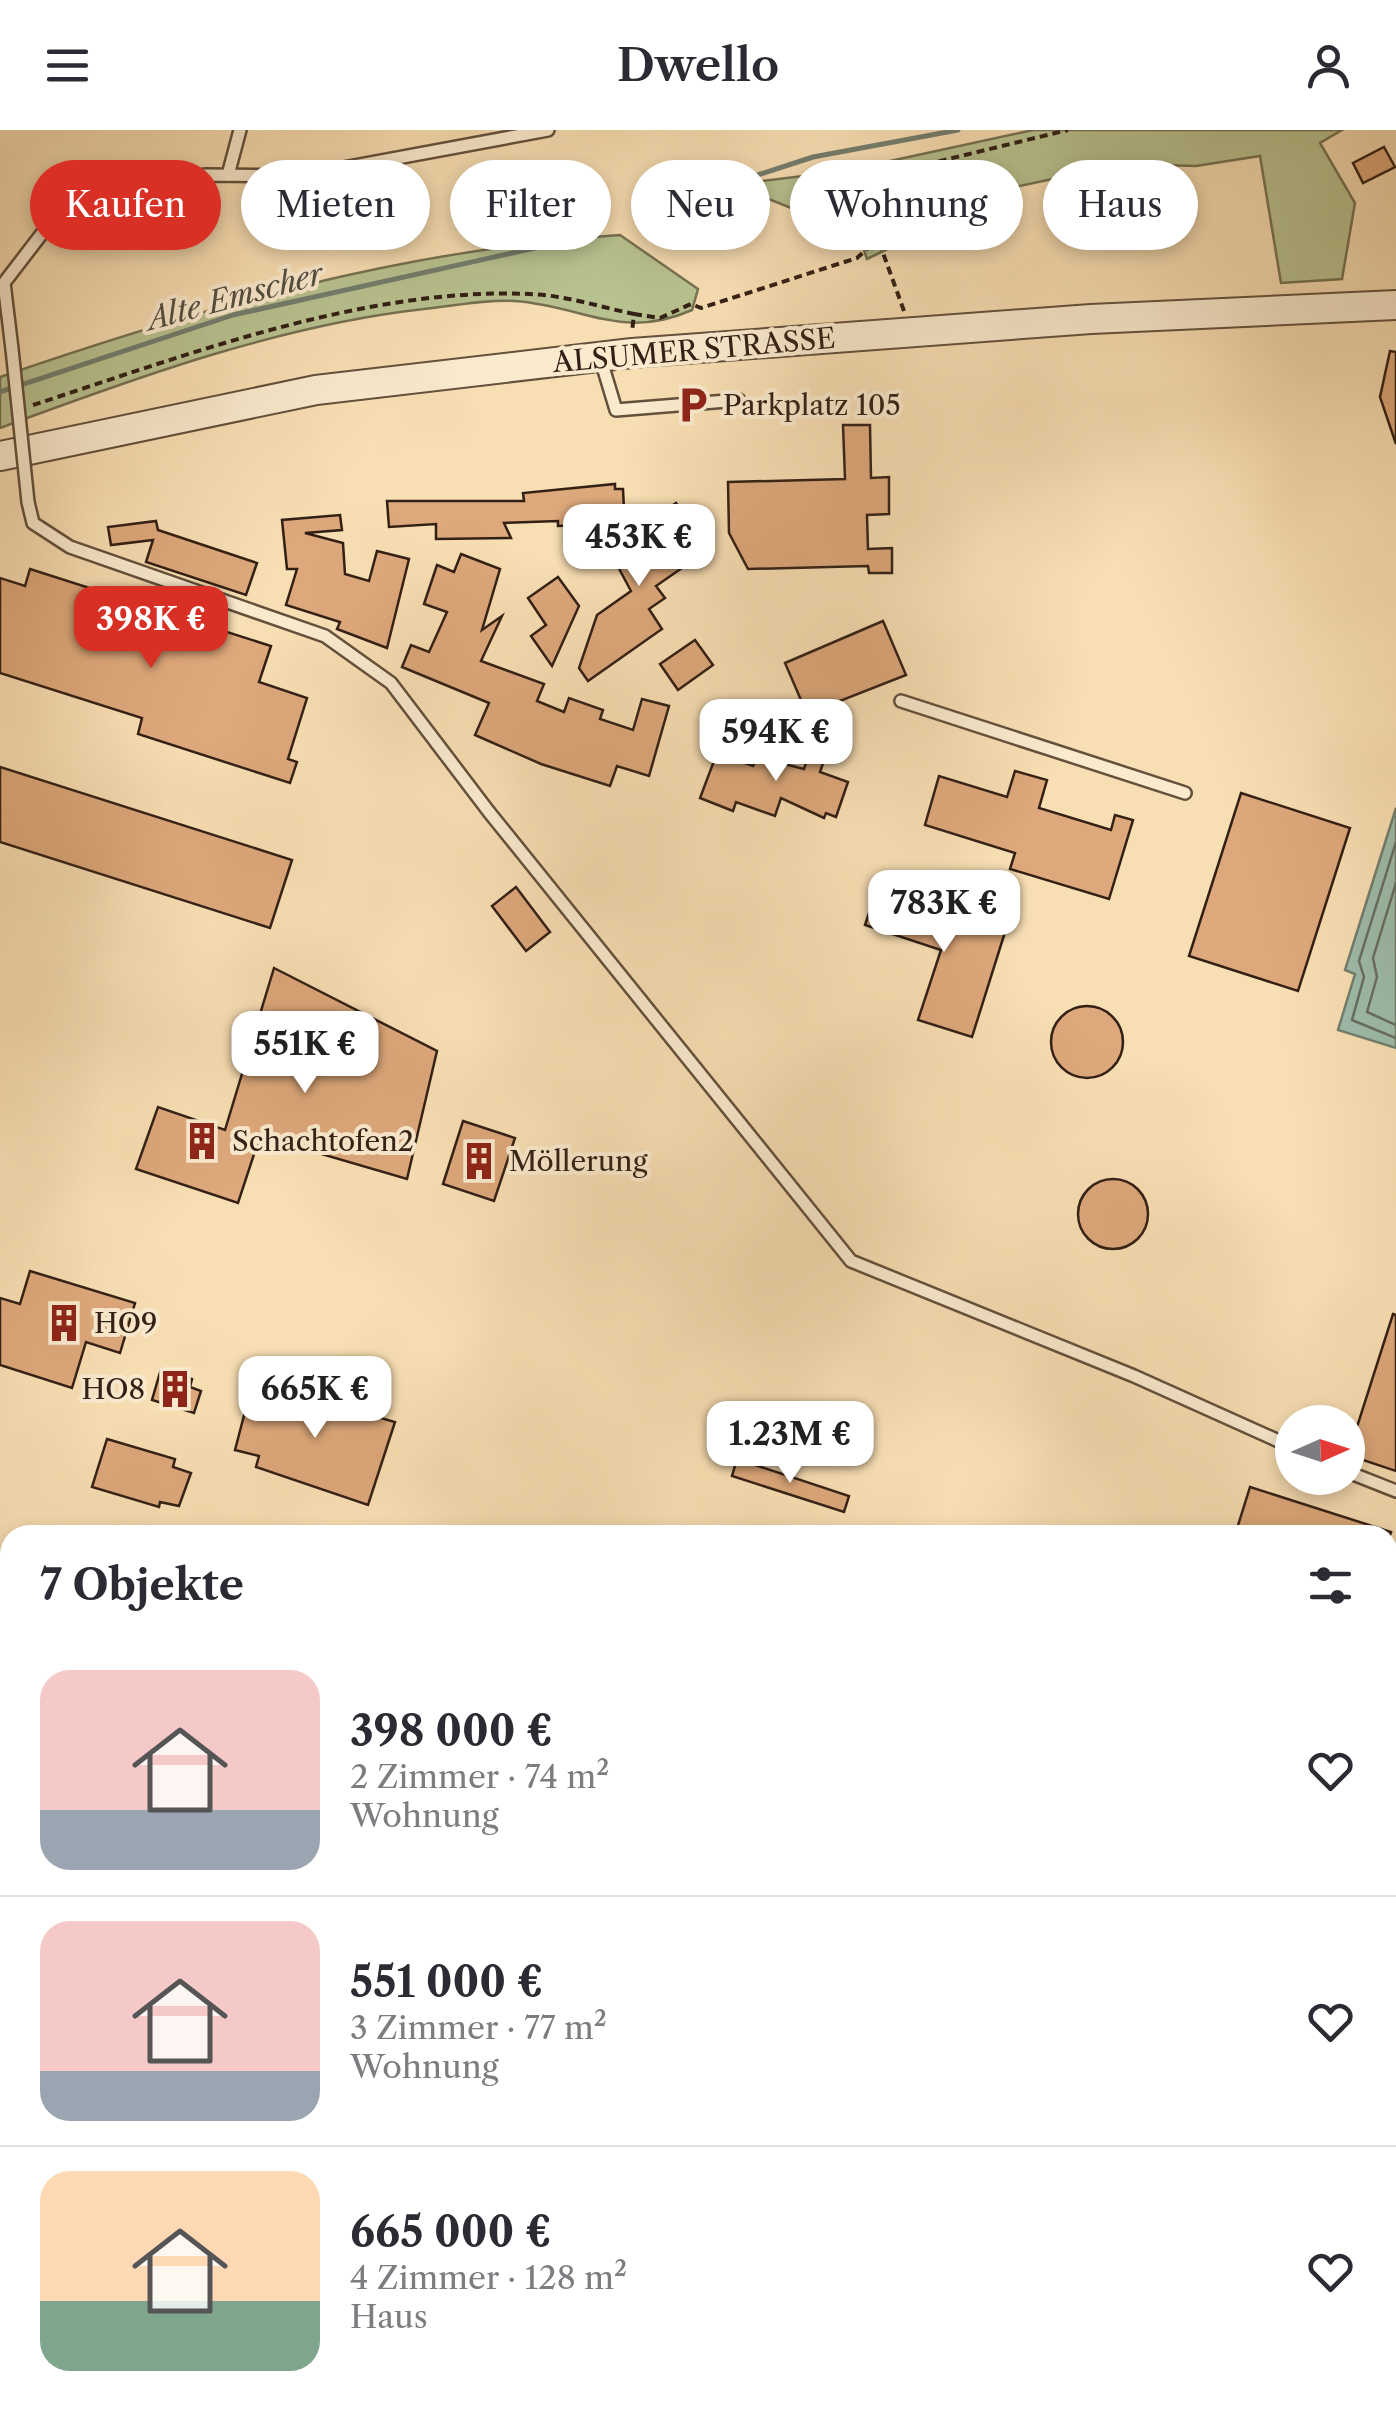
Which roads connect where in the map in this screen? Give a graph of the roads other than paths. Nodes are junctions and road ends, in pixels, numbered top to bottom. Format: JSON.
{"nodes":[{"id":1,"x":240,"y":130,"type":"edge"},
{"id":2,"x":548,"y":130,"type":"edge"},
{"id":3,"x":228,"y":175,"type":"junction"},
{"id":4,"x":1396,"y":305,"type":"edge"},
{"id":5,"x":600,"y":357,"type":"junction"},
{"id":6,"x":739,"y":400,"type":"dead end"},
{"id":7,"x":0,"y":456,"type":"edge"},
{"id":8,"x":901,"y":701,"type":"dead end"},
{"id":9,"x":1185,"y":793,"type":"dead end"},
{"id":10,"x":1275,"y":1440,"type":"edge"},
{"id":11,"x":1365,"y":1479,"type":"edge"},
{"id":12,"x":1396,"y":1491,"type":"edge"}],
"edges":[{"from":1,"to":3,"type":"lane"},
{"from":2,"to":3,"type":"lane"},
{"from":3,"to":10,"type":"lane","bridge":true},
{"from":4,"to":5,"type":"street","name":"ALSUMER STRASSE"},
{"from":5,"to":6,"type":"lane"},
{"from":5,"to":7,"type":"street","name":"ALSUMER STRASSE"},
{"from":8,"to":9,"type":"lane"},
{"from":11,"to":12,"type":"lane"}]}
